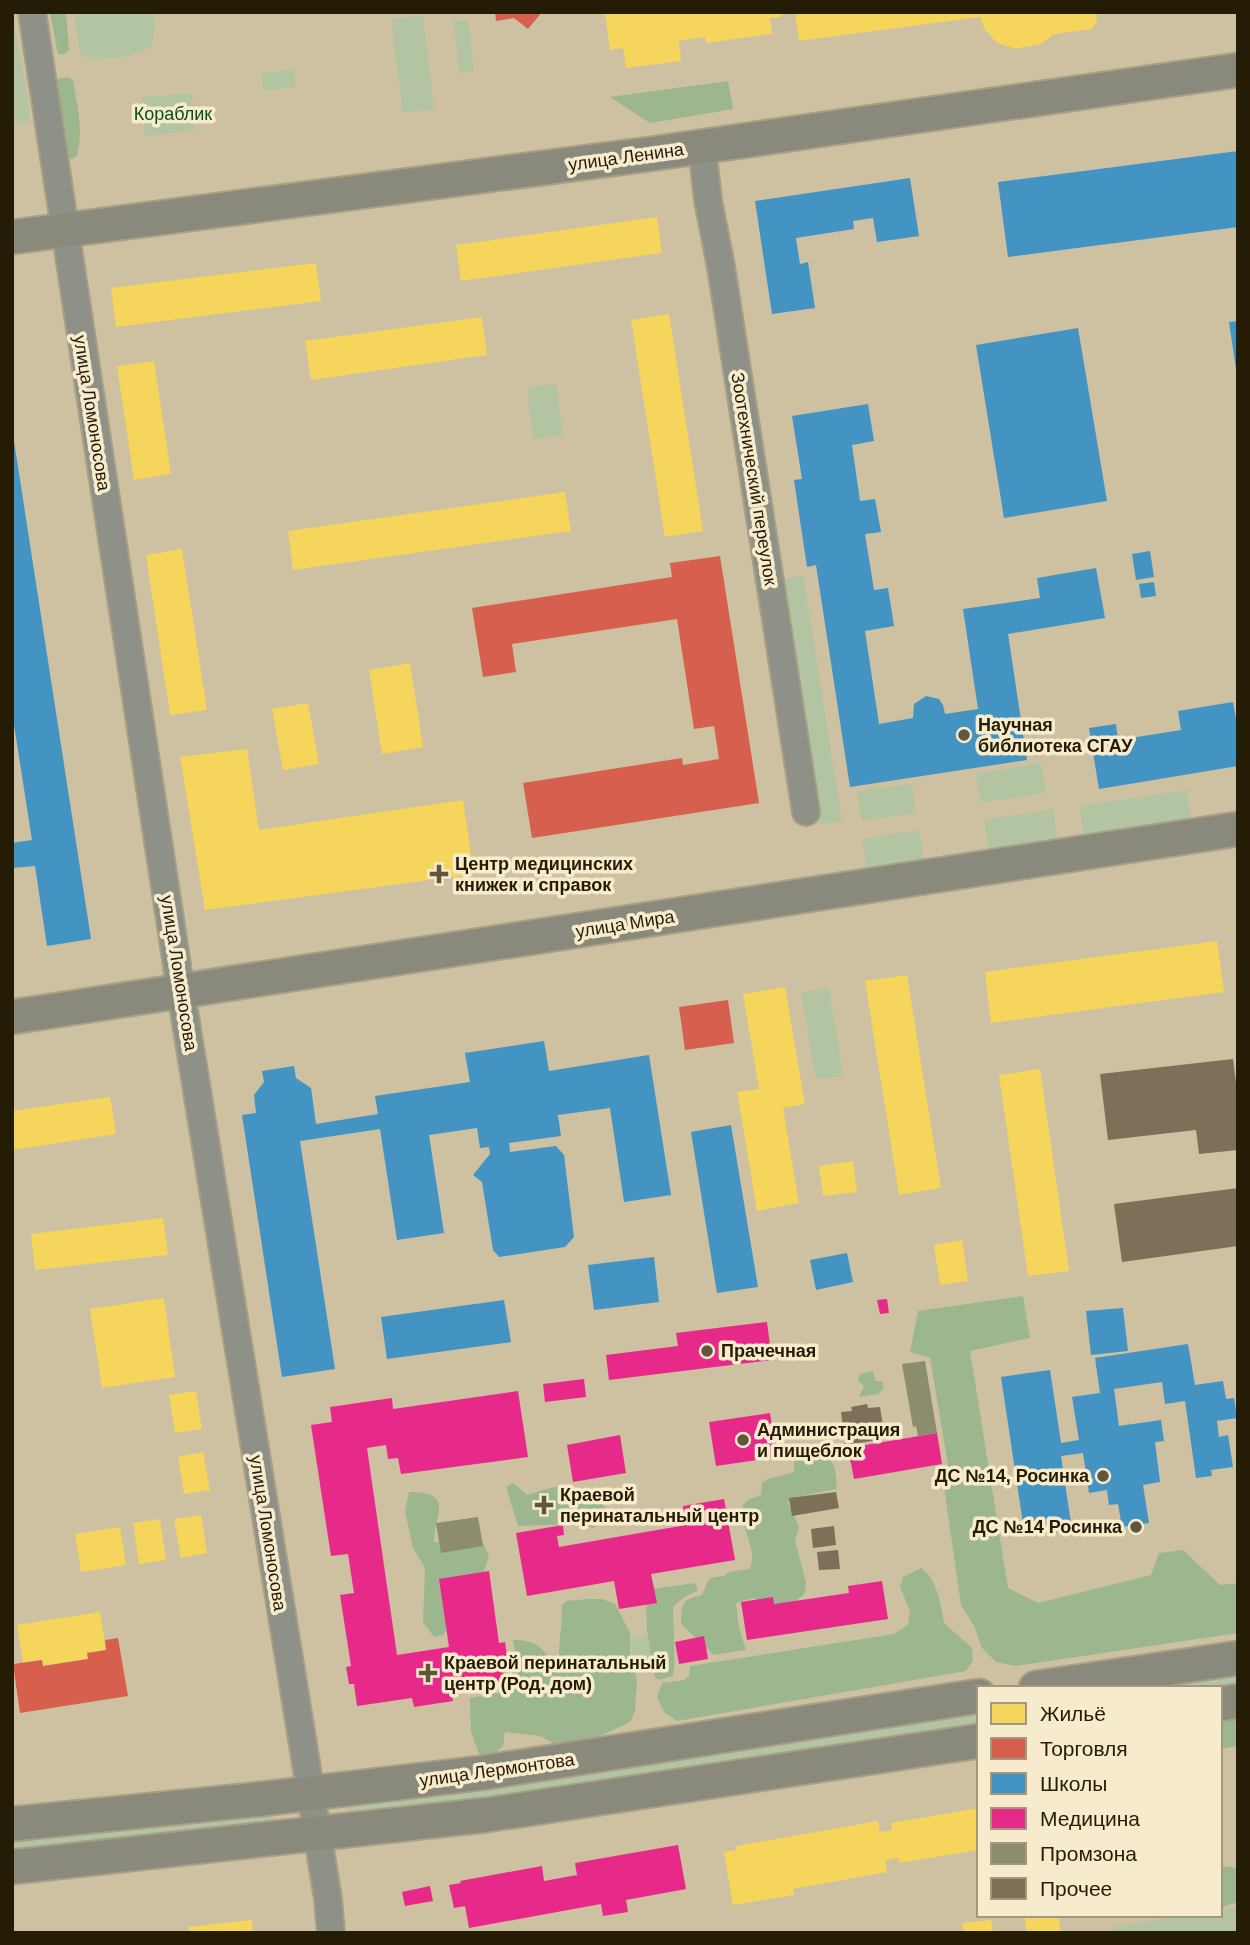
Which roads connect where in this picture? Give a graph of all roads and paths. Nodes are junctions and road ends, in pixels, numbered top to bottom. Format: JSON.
{"nodes":[{"id":1,"x":32,"y":12,"type":"edge"},
{"id":2,"x":1238,"y":70,"type":"edge"},
{"id":3,"x":702,"y":147,"type":"junction"},
{"id":4,"x":65,"y":230,"type":"junction"},
{"id":5,"x":12,"y":237,"type":"edge"},
{"id":6,"x":806,"y":812,"type":"dead end"},
{"id":7,"x":1238,"y":829,"type":"edge"},
{"id":8,"x":181,"y":992,"type":"junction"},
{"id":9,"x":12,"y":1017,"type":"edge"},
{"id":10,"x":1238,"y":1658,"type":"edge"},
{"id":11,"x":1049,"y":1686,"type":"edge"},
{"id":12,"x":977,"y":1696,"type":"edge"},
{"id":13,"x":977,"y":1741,"type":"edge"},
{"id":14,"x":310,"y":1793,"type":"junction"},
{"id":15,"x":12,"y":1824,"type":"edge"},
{"id":16,"x":316,"y":1835,"type":"junction"},
{"id":17,"x":12,"y":1867,"type":"edge"},
{"id":18,"x":331,"y":1933,"type":"edge"}],
"edges":[{"from":1,"to":4,"type":"street","name":"улица Ломоносова"},
{"from":2,"to":3,"type":"main road","name":"улица Ленина"},
{"from":3,"to":4,"type":"main road","name":"улица Ленина"},
{"from":3,"to":6,"type":"street","name":"Зоотехнический переулок"},
{"from":4,"to":5,"type":"main road","name":"улица Ленина"},
{"from":4,"to":8,"type":"street","name":"улица Ломоносова"},
{"from":7,"to":8,"type":"main road","name":"улица Мира"},
{"from":8,"to":9,"type":"main road","name":"улица Мира"},
{"from":8,"to":14,"type":"street","name":"улица Ломоносова"},
{"from":10,"to":11,"type":"main road"},
{"from":12,"to":14,"type":"main road","name":"улица Лермонтова"},
{"from":13,"to":16,"type":"main road"},
{"from":14,"to":15,"type":"main road","name":"улица Лермонтова"},
{"from":14,"to":16,"type":"street","name":"улица Ломоносова"},
{"from":16,"to":17,"type":"main road"},
{"from":16,"to":18,"type":"street","name":"улица Ломоносова"}]}
